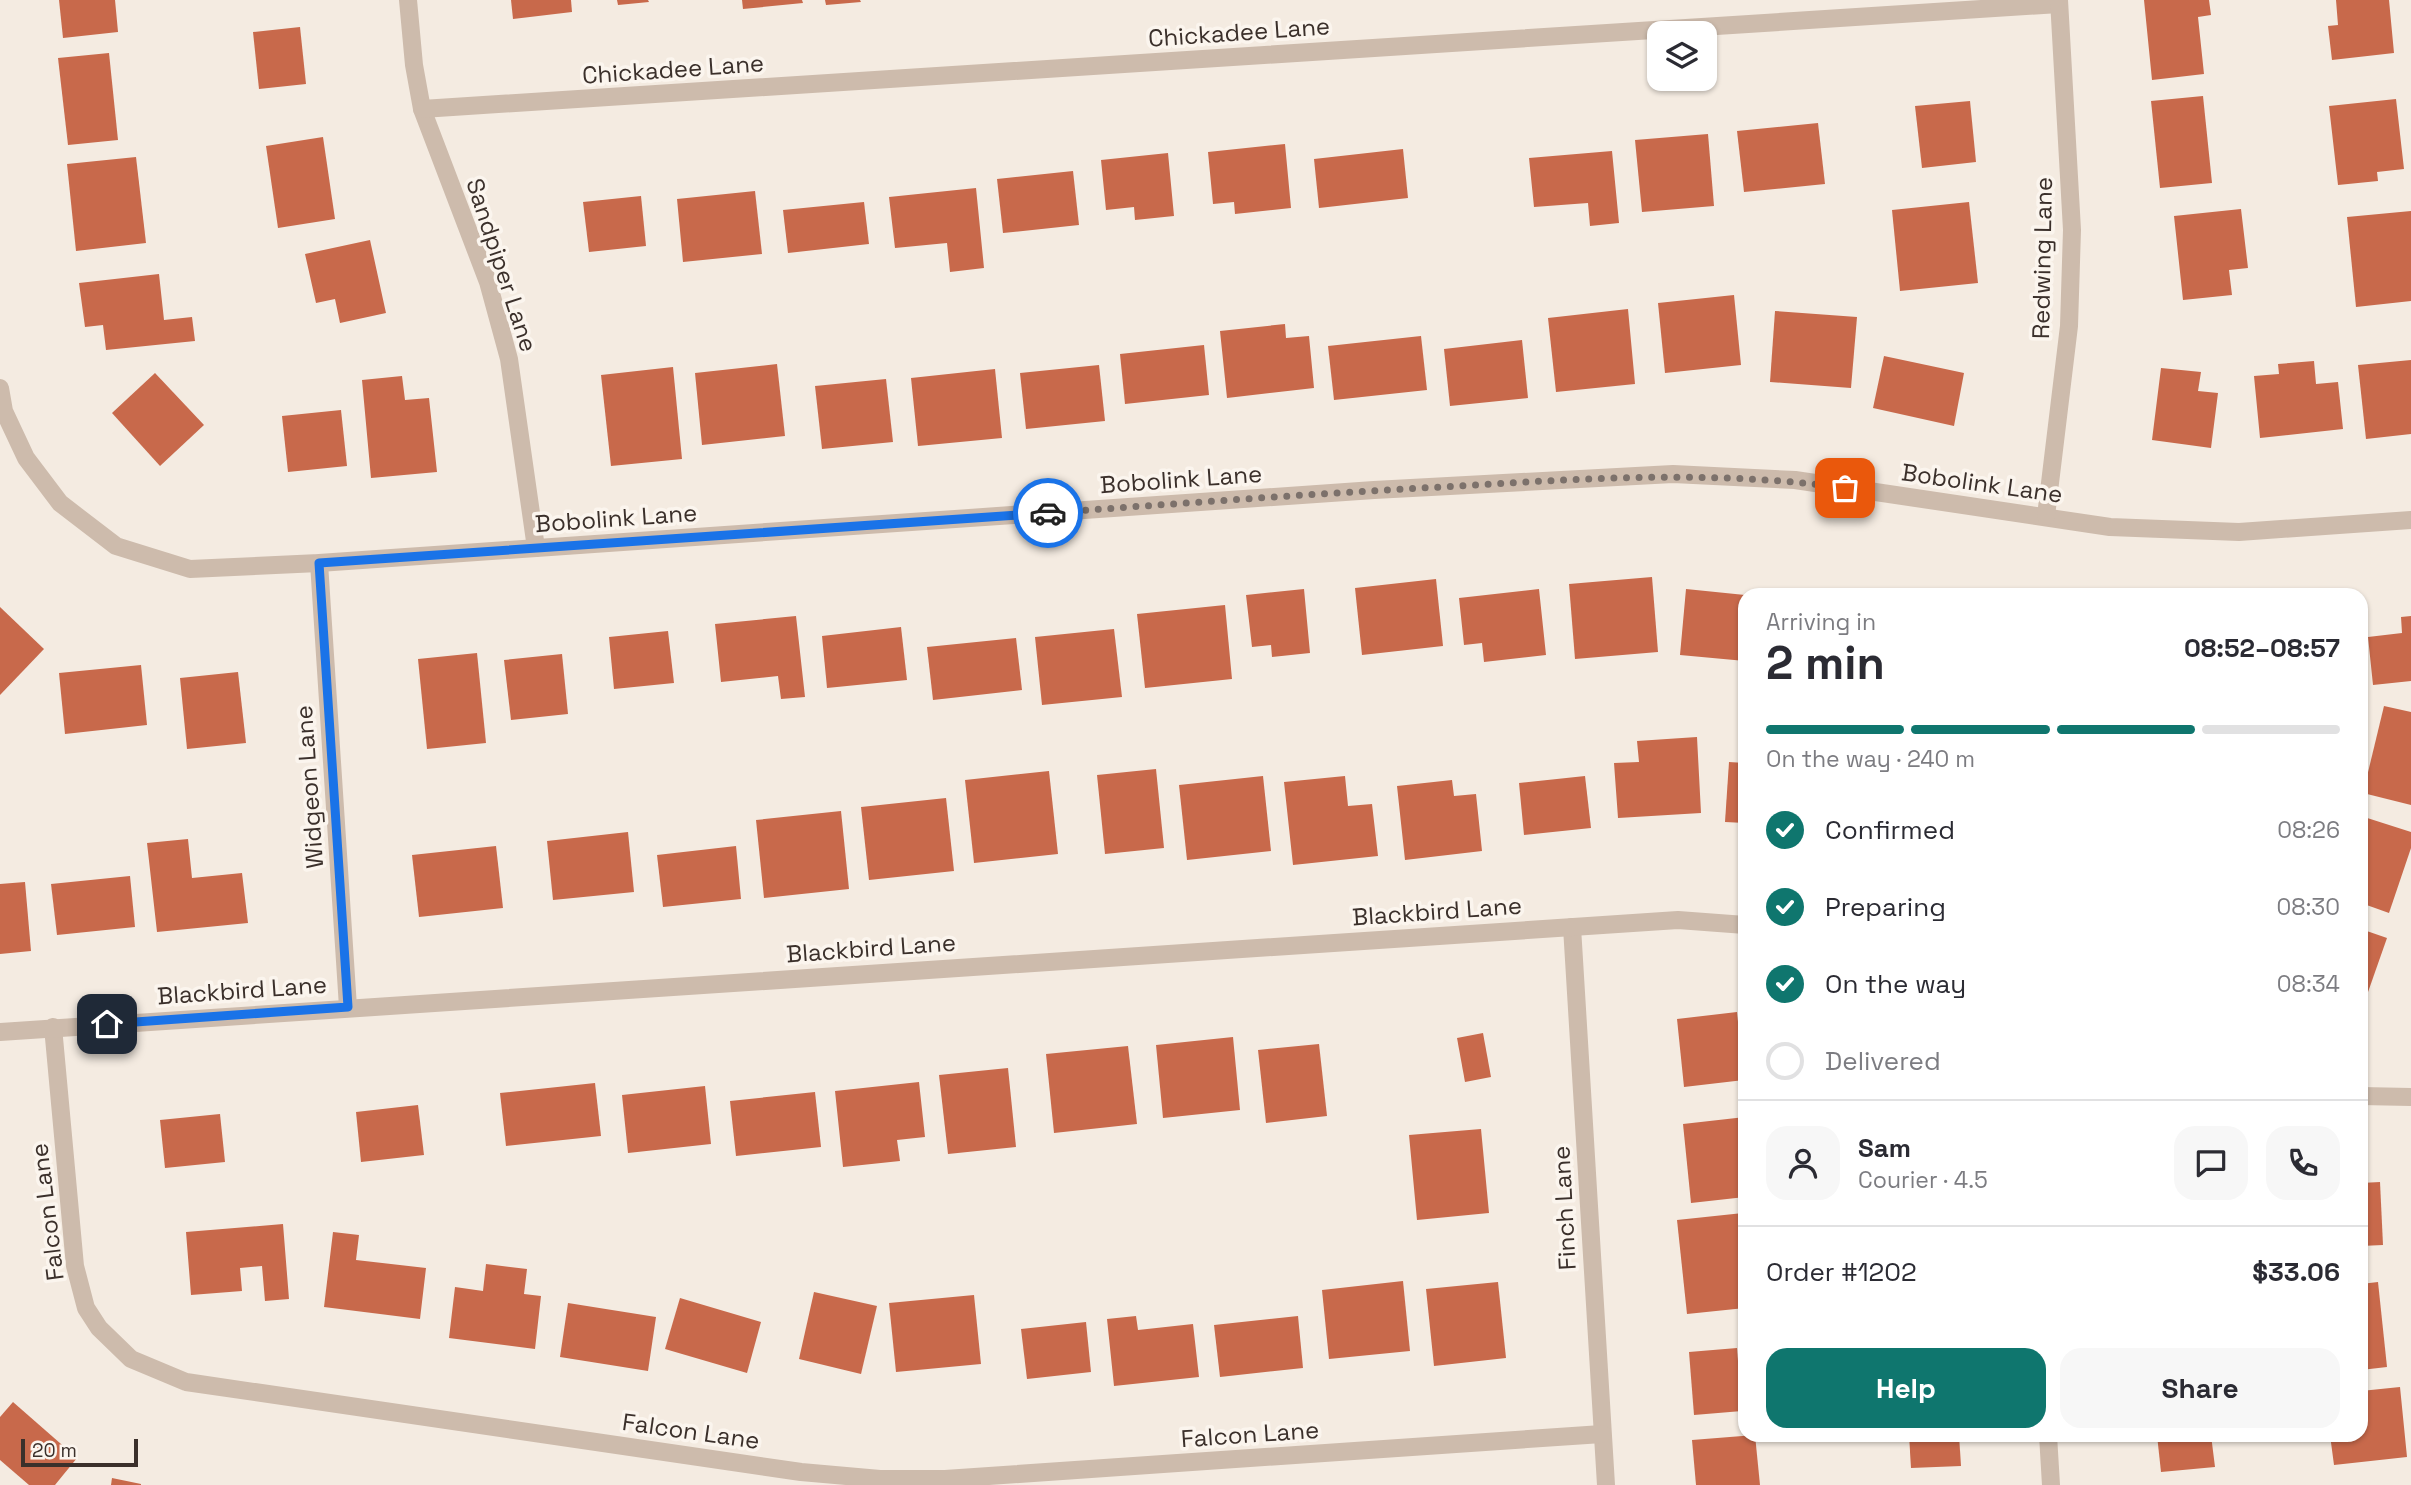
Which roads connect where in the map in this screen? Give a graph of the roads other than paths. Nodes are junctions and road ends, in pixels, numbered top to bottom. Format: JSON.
{"nodes":[{"id":1,"x":408,"y":0,"type":"edge"},
{"id":2,"x":2059,"y":2,"type":"edge"},
{"id":3,"x":422,"y":109,"type":"junction"},
{"id":4,"x":0,"y":388,"type":"edge"},
{"id":5,"x":2046,"y":516,"type":"junction"},
{"id":6,"x":2411,"y":520,"type":"edge"},
{"id":7,"x":536,"y":548,"type":"junction"},
{"id":8,"x":319,"y":563,"type":"junction"},
{"id":9,"x":1738,"y":924,"type":"edge"},
{"id":10,"x":1572,"y":927,"type":"junction"},
{"id":11,"x":348,"y":1007,"type":"junction"},
{"id":12,"x":53,"y":1027,"type":"junction"},
{"id":13,"x":0,"y":1032,"type":"edge"},
{"id":14,"x":2368,"y":1096,"type":"edge"},
{"id":15,"x":2411,"y":1097,"type":"edge"},
{"id":16,"x":1602,"y":1434,"type":"junction"},
{"id":17,"x":2048,"y":1442,"type":"edge"},
{"id":18,"x":1606,"y":1485,"type":"edge"},
{"id":19,"x":2051,"y":1485,"type":"edge"}],
"edges":[{"from":1,"to":3,"type":"street","name":"Sandpiper Lane"},
{"from":2,"to":3,"type":"street","name":"Chickadee Lane"},
{"from":2,"to":5,"type":"street","name":"Redwing Lane"},
{"from":3,"to":7,"type":"street","name":"Sandpiper Lane"},
{"from":4,"to":8,"type":"street","name":"Bobolink Lane"},
{"from":5,"to":6,"type":"street","name":"Bobolink Lane"},
{"from":5,"to":7,"type":"street","name":"Bobolink Lane"},
{"from":7,"to":8,"type":"street","name":"Bobolink Lane"},
{"from":8,"to":11,"type":"street","name":"Widgeon Lane"},
{"from":9,"to":10,"type":"street","name":"Blackbird Lane"},
{"from":10,"to":11,"type":"street","name":"Blackbird Lane"},
{"from":10,"to":16,"type":"street","name":"Finch Lane"},
{"from":11,"to":12,"type":"street","name":"Blackbird Lane"},
{"from":12,"to":13,"type":"street","name":"Blackbird Lane"},
{"from":12,"to":16,"type":"street","name":"Falcon Lane"},
{"from":14,"to":15,"type":"street"},
{"from":16,"to":18,"type":"street","name":"Finch Lane"},
{"from":17,"to":19,"type":"street"}]}
